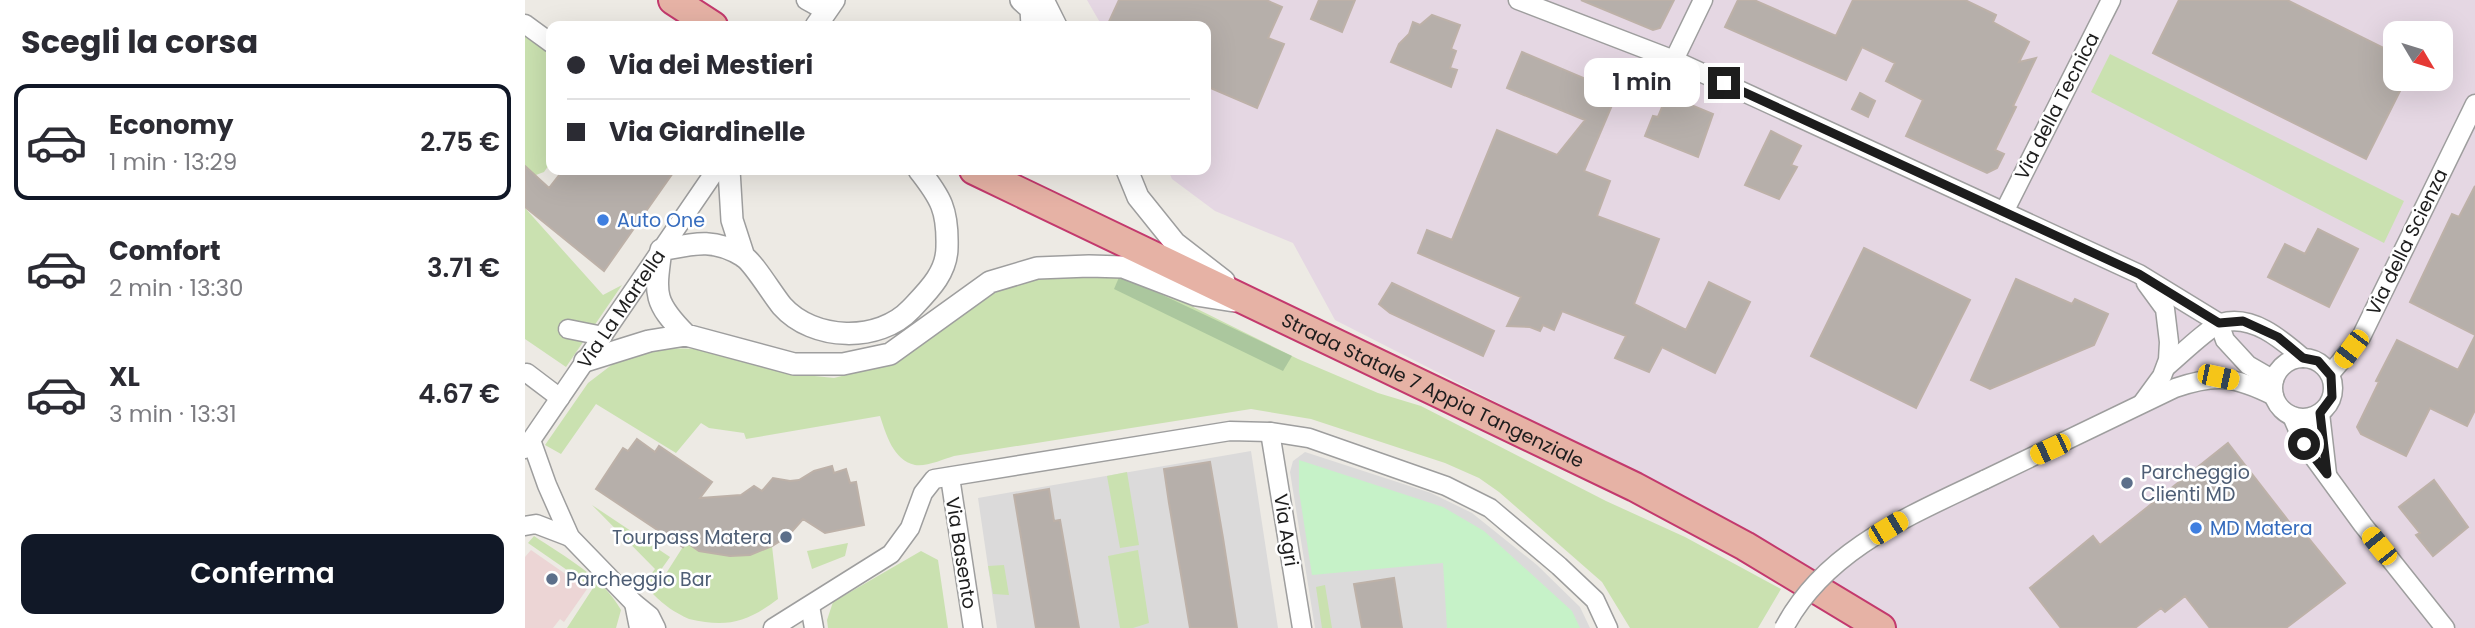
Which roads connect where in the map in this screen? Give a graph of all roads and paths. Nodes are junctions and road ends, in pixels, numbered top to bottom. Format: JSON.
{"nodes":[{"id":1,"x":673,"y":0,"type":"edge"},
{"id":2,"x":806,"y":0,"type":"edge"},
{"id":3,"x":1021,"y":0,"type":"edge"},
{"id":4,"x":1044,"y":0,"type":"edge"},
{"id":5,"x":1518,"y":0,"type":"edge"},
{"id":6,"x":1703,"y":0,"type":"edge"},
{"id":7,"x":2111,"y":0,"type":"edge"},
{"id":8,"x":823,"y":15,"type":"edge"},
{"id":9,"x":704,"y":21,"type":"edge"},
{"id":10,"x":1032,"y":21,"type":"edge"},
{"id":11,"x":1054,"y":21,"type":"edge"},
{"id":12,"x":525,"y":24,"type":"edge"},
{"id":13,"x":546,"y":39,"type":"edge"},
{"id":14,"x":1674,"y":60,"type":"junction"},
{"id":15,"x":2475,"y":104,"type":"edge"},
{"id":16,"x":713,"y":175,"type":"edge"},
{"id":17,"x":729,"y":175,"type":"edge"},
{"id":18,"x":923,"y":175,"type":"edge"},
{"id":19,"x":985,"y":175,"type":"edge"},
{"id":20,"x":1129,"y":175,"type":"edge"},
{"id":21,"x":2004,"y":212,"type":"junction"},
{"id":22,"x":661,"y":250,"type":"junction"},
{"id":23,"x":744,"y":257,"type":"junction"},
{"id":24,"x":2139,"y":274,"type":"junction"},
{"id":25,"x":1254,"y":304,"type":"junction"},
{"id":26,"x":2219,"y":323,"type":"junction"},
{"id":27,"x":568,"y":329,"type":"dead end"},
{"id":28,"x":603,"y":335,"type":"junction"},
{"id":29,"x":686,"y":335,"type":"junction"},
{"id":30,"x":2303,"y":358,"type":"junction"},
{"id":31,"x":585,"y":361,"type":"junction"},
{"id":32,"x":2166,"y":367,"type":"junction"},
{"id":33,"x":527,"y":373,"type":"dead end"},
{"id":34,"x":2330,"y":374,"type":"junction"},
{"id":35,"x":2274,"y":388,"type":"junction"},
{"id":36,"x":560,"y":398,"type":"junction"},
{"id":37,"x":2138,"y":407,"type":"junction"},
{"id":38,"x":2320,"y":413,"type":"junction"},
{"id":39,"x":2292,"y":416,"type":"junction"},
{"id":40,"x":1270,"y":432,"type":"junction"},
{"id":41,"x":528,"y":445,"type":"edge"},
{"id":42,"x":2327,"y":474,"type":"junction"},
{"id":43,"x":950,"y":477,"type":"junction"},
{"id":44,"x":525,"y":526,"type":"edge"},
{"id":45,"x":570,"y":537,"type":"junction"},
{"id":46,"x":634,"y":603,"type":"junction"},
{"id":47,"x":810,"y":606,"type":"junction"},
{"id":48,"x":639,"y":628,"type":"edge"},
{"id":49,"x":656,"y":628,"type":"edge"},
{"id":50,"x":773,"y":628,"type":"edge"},
{"id":51,"x":814,"y":628,"type":"edge"},
{"id":52,"x":973,"y":628,"type":"edge"},
{"id":53,"x":1302,"y":628,"type":"edge"},
{"id":54,"x":1608,"y":628,"type":"edge"},
{"id":55,"x":1784,"y":628,"type":"edge"},
{"id":56,"x":1881,"y":628,"type":"edge"},
{"id":57,"x":2445,"y":628,"type":"edge"}],
"edges":[{"from":1,"to":9,"type":"highway"},
{"from":2,"to":8,"type":"street"},
{"from":3,"to":10,"type":"street"},
{"from":4,"to":11,"type":"street"},
{"from":5,"to":14,"type":"street"},
{"from":6,"to":14,"type":"street"},
{"from":7,"to":21,"type":"street","name":"Via della Tecnica"},
{"from":12,"to":13,"type":"street"},
{"from":14,"to":21,"type":"street"},
{"from":15,"to":34,"type":"street","name":"Via della Scienza"},
{"from":16,"to":22,"type":"street","name":"Via La Martella"},
{"from":17,"to":23,"type":"street"},
{"from":18,"to":23,"type":"street"},
{"from":19,"to":25,"type":"highway","name":"Strada Statale 7 Appia Tangenziale"},
{"from":20,"to":25,"type":"street"},
{"from":21,"to":24,"type":"street"},
{"from":22,"to":23,"type":"street"},
{"from":22,"to":28,"type":"street","name":"Via La Martella"},
{"from":22,"to":29,"type":"street"},
{"from":24,"to":26,"type":"street"},
{"from":24,"to":32,"type":"street"},
{"from":25,"to":29,"type":"street"},
{"from":25,"to":56,"type":"highway","name":"Strada Statale 7 Appia Tangenziale"},
{"from":26,"to":30,"type":"street"},
{"from":26,"to":32,"type":"street"},
{"from":26,"to":35,"type":"street"},
{"from":27,"to":28,"type":"street"},
{"from":28,"to":31,"type":"street","name":"Via La Martella"},
{"from":29,"to":31,"type":"street"},
{"from":30,"to":34,"type":"street"},
{"from":30,"to":35,"type":"street"},
{"from":31,"to":36,"type":"street","name":"Via La Martella"},
{"from":32,"to":37,"type":"street"},
{"from":33,"to":36,"type":"street"},
{"from":34,"to":38,"type":"street"},
{"from":35,"to":37,"type":"street"},
{"from":35,"to":39,"type":"street"},
{"from":36,"to":41,"type":"street","name":"Via La Martella"},
{"from":37,"to":55,"type":"street","bridge":true},
{"from":38,"to":39,"type":"street"},
{"from":38,"to":42,"type":"street"},
{"from":39,"to":42,"type":"street"},
{"from":40,"to":43,"type":"street"},
{"from":40,"to":53,"type":"street","name":"Via Agri"},
{"from":40,"to":54,"type":"street"},
{"from":41,"to":45,"type":"street"},
{"from":42,"to":57,"type":"street"},
{"from":43,"to":47,"type":"street"},
{"from":43,"to":52,"type":"street","name":"Via Basento"},
{"from":44,"to":45,"type":"street"},
{"from":45,"to":46,"type":"street"},
{"from":46,"to":48,"type":"street"},
{"from":46,"to":49,"type":"street"},
{"from":47,"to":50,"type":"street"},
{"from":47,"to":51,"type":"street"}]}
